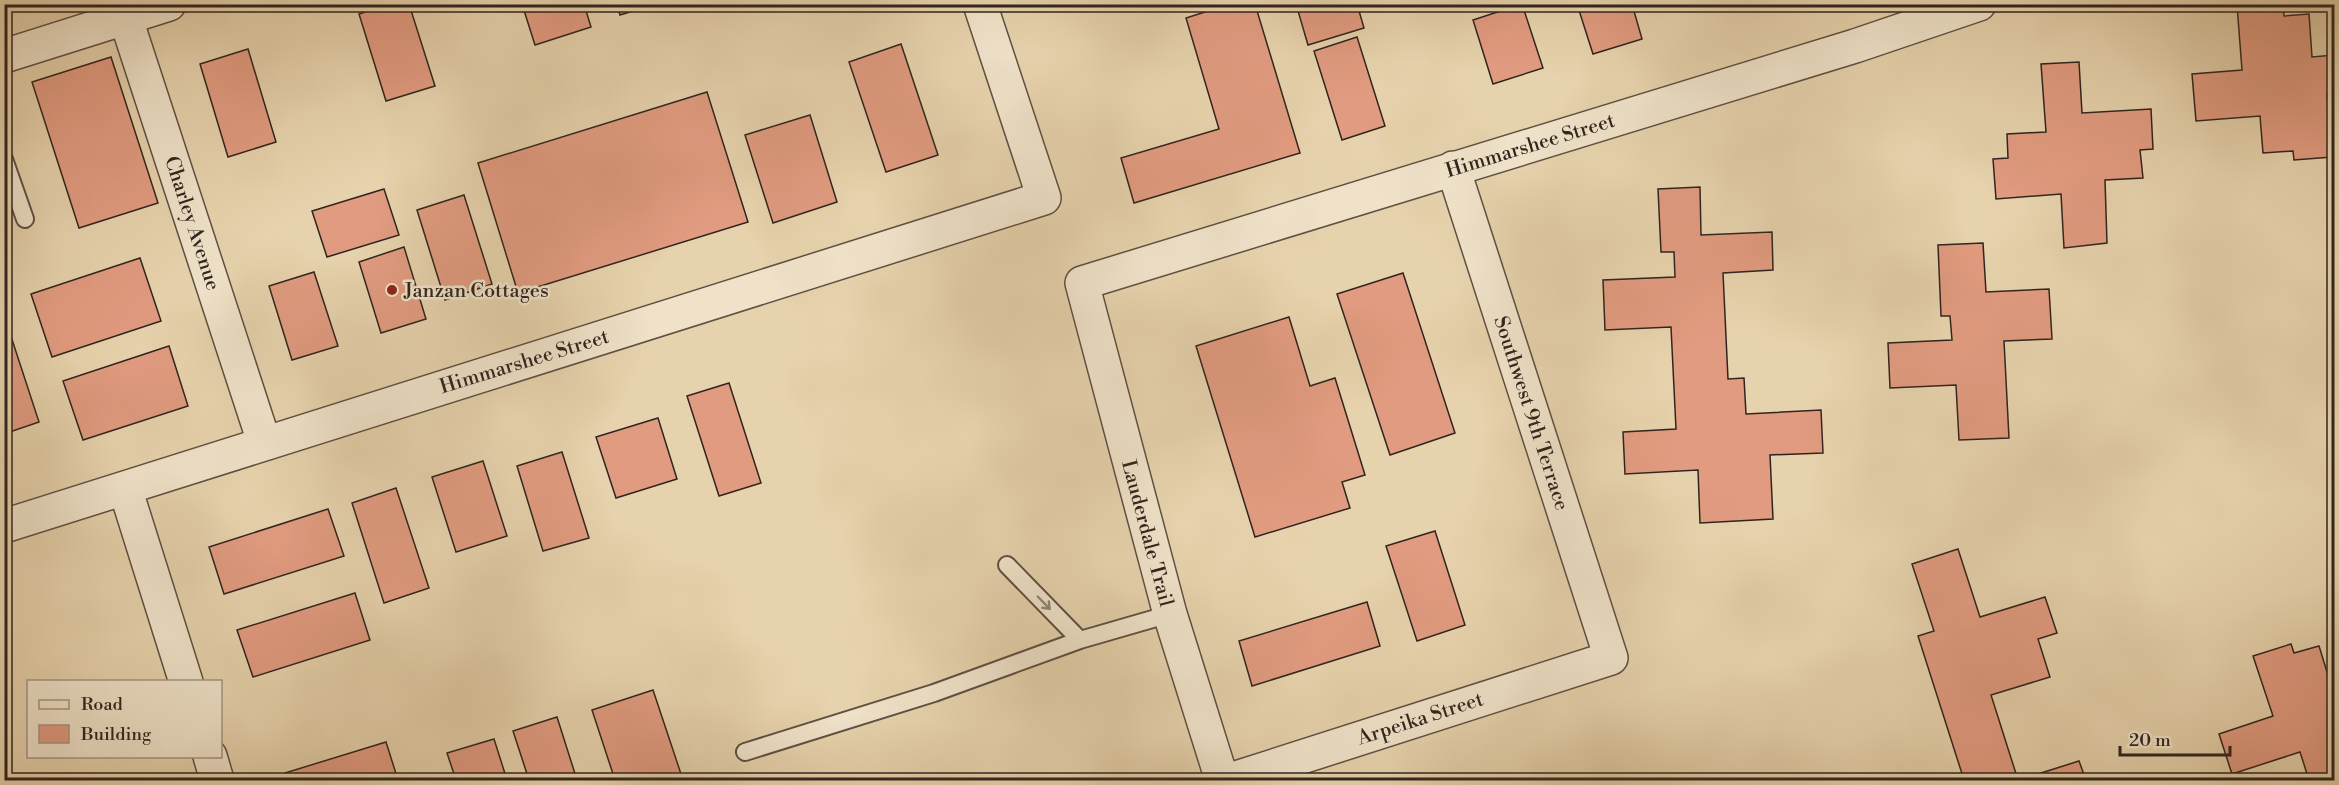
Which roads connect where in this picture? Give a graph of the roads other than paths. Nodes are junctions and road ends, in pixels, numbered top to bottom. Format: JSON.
{"nodes":[{"id":1,"x":169,"y":4,"type":"edge"},
{"id":2,"x":980,"y":4,"type":"edge"},
{"id":3,"x":1979,"y":4,"type":"edge"},
{"id":4,"x":123,"y":11,"type":"edge"},
{"id":5,"x":4,"y":56,"type":"edge"},
{"id":6,"x":4,"y":159,"type":"edge"},
{"id":7,"x":1453,"y":168,"type":"junction"},
{"id":8,"x":25,"y":219,"type":"dead end"},
{"id":9,"x":1082,"y":284,"type":"joint"},
{"id":10,"x":264,"y":442,"type":"junction"},
{"id":11,"x":125,"y":488,"type":"junction"},
{"id":12,"x":4,"y":526,"type":"edge"},
{"id":13,"x":1007,"y":565,"type":"dead end"},
{"id":14,"x":1170,"y":614,"type":"junction"},
{"id":15,"x":1080,"y":640,"type":"junction"},
{"id":16,"x":1611,"y":658,"type":"joint"},
{"id":17,"x":186,"y":680,"type":"edge"},
{"id":18,"x":745,"y":752,"type":"dead end"},
{"id":19,"x":211,"y":758,"type":"edge"},
{"id":20,"x":217,"y":780,"type":"edge"},
{"id":21,"x":1222,"y":780,"type":"edge"},
{"id":22,"x":1230,"y":780,"type":"edge"}],
"edges":[{"from":1,"to":4,"type":"street"},
{"from":2,"to":10,"type":"street","name":"Himmarshee Street"},
{"from":3,"to":7,"type":"street","name":"Himmarshee Street"},
{"from":4,"to":5,"type":"street"},
{"from":4,"to":10,"type":"street","name":"Charley Avenue"},
{"from":6,"to":8,"type":"lane"},
{"from":7,"to":9,"type":"street","name":"Himmarshee Street"},
{"from":7,"to":16,"type":"street","name":"Southwest 9th Terrace"},
{"from":9,"to":14,"type":"street","name":"Lauderdale Trail"},
{"from":10,"to":11,"type":"street","name":"Himmarshee Street"},
{"from":11,"to":12,"type":"street","name":"Himmarshee Street"},
{"from":11,"to":17,"type":"street"},
{"from":13,"to":15,"type":"lane","one_way":true},
{"from":14,"to":15,"type":"lane"},
{"from":14,"to":21,"type":"street","name":"Lauderdale Trail"},
{"from":15,"to":18,"type":"lane"},
{"from":16,"to":22,"type":"street","name":"Arpeika Street"},
{"from":19,"to":20,"type":"street"}]}
